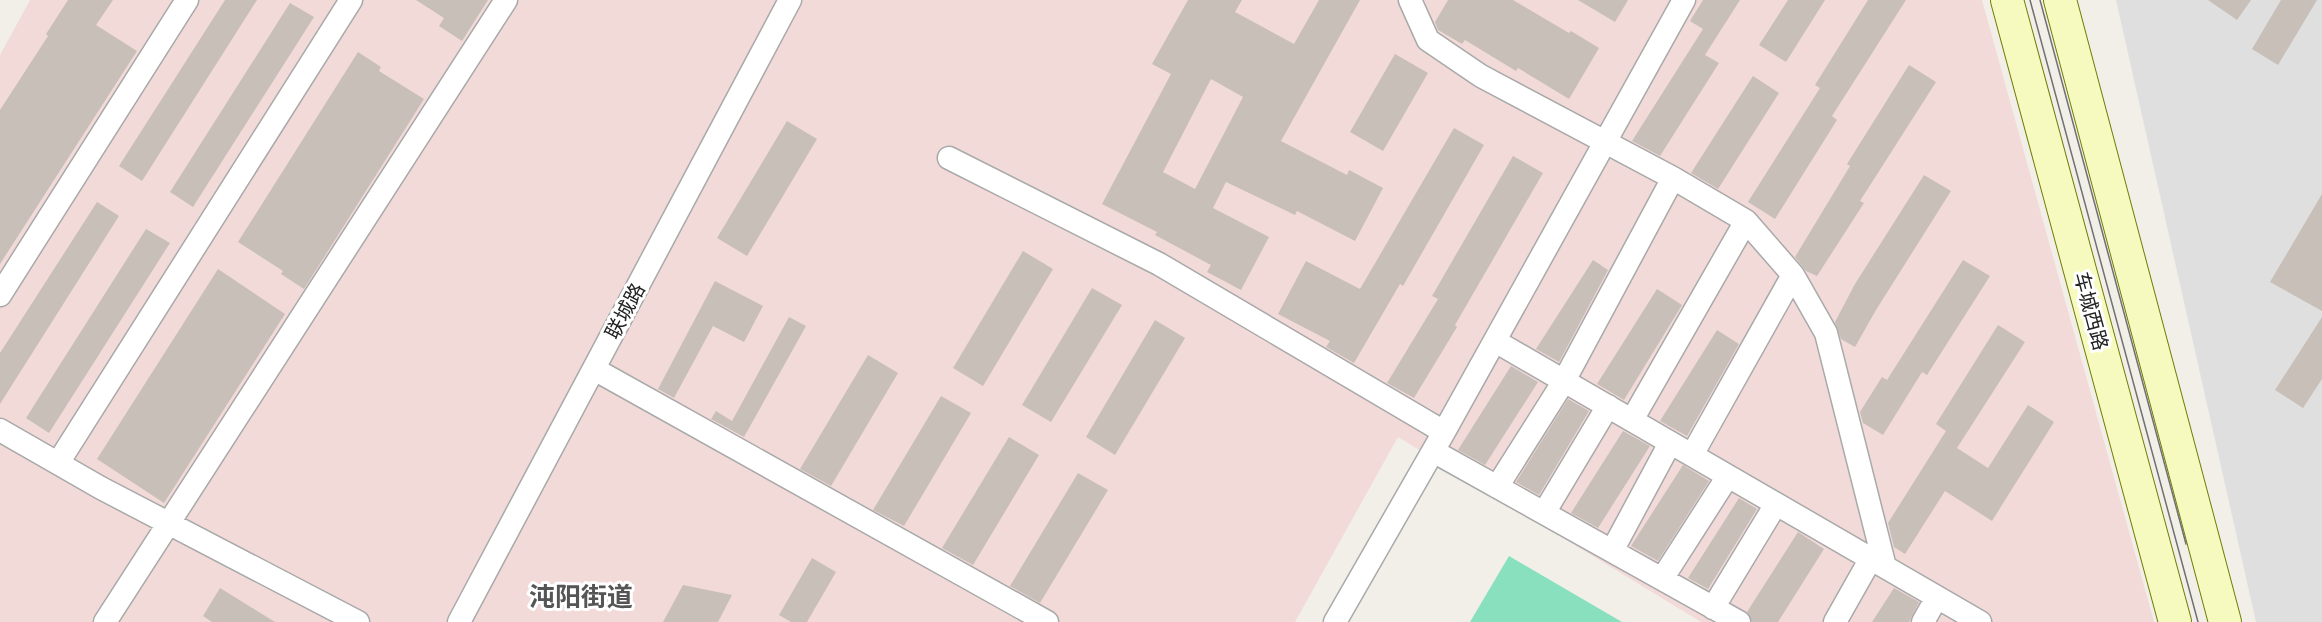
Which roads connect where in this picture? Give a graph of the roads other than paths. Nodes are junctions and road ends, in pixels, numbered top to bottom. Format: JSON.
{"nodes":[{"id":1,"x":187,"y":0,"type":"edge"},
{"id":2,"x":351,"y":0,"type":"edge"},
{"id":3,"x":506,"y":0,"type":"edge"},
{"id":4,"x":790,"y":0,"type":"edge"},
{"id":5,"x":1410,"y":0,"type":"edge"},
{"id":6,"x":1684,"y":0,"type":"edge"},
{"id":7,"x":2007,"y":0,"type":"edge"},
{"id":8,"x":2060,"y":0,"type":"edge"},
{"id":9,"x":1607,"y":142,"type":"junction"},
{"id":10,"x":949,"y":158,"type":"dead end"},
{"id":11,"x":1673,"y":178,"type":"junction"},
{"id":12,"x":1746,"y":220,"type":"junction"},
{"id":13,"x":1793,"y":275,"type":"junction"},
{"id":14,"x":0,"y":295,"type":"edge"},
{"id":15,"x":1495,"y":341,"type":"junction"},
{"id":16,"x":594,"y":369,"type":"junction"},
{"id":17,"x":1564,"y":381,"type":"junction"},
{"id":18,"x":1608,"y":406,"type":"junction"},
{"id":19,"x":1632,"y":420,"type":"junction"},
{"id":20,"x":0,"y":430,"type":"edge"},
{"id":21,"x":1439,"y":442,"type":"junction"},
{"id":22,"x":1670,"y":443,"type":"junction"},
{"id":23,"x":1692,"y":455,"type":"junction"},
{"id":24,"x":58,"y":463,"type":"junction"},
{"id":25,"x":1728,"y":476,"type":"junction"},
{"id":26,"x":1497,"y":487,"type":"junction"},
{"id":27,"x":1776,"y":504,"type":"junction"},
{"id":28,"x":1544,"y":513,"type":"junction"},
{"id":29,"x":168,"y":523,"type":"junction"},
{"id":30,"x":1612,"y":551,"type":"junction"},
{"id":31,"x":1878,"y":563,"type":"junction"},
{"id":32,"x":1662,"y":579,"type":"junction"},
{"id":33,"x":1937,"y":597,"type":"junction"},
{"id":34,"x":1713,"y":608,"type":"junction"},
{"id":35,"x":105,"y":622,"type":"edge"},
{"id":36,"x":358,"y":622,"type":"edge"},
{"id":37,"x":459,"y":622,"type":"edge"},
{"id":38,"x":1047,"y":622,"type":"edge"},
{"id":39,"x":1335,"y":622,"type":"edge"},
{"id":40,"x":1739,"y":622,"type":"edge"},
{"id":41,"x":1835,"y":622,"type":"edge"},
{"id":42,"x":1923,"y":622,"type":"edge"},
{"id":43,"x":1980,"y":622,"type":"edge"},
{"id":44,"x":2175,"y":622,"type":"edge"},
{"id":45,"x":2225,"y":622,"type":"edge"}],
"edges":[{"from":1,"to":14,"type":"street"},
{"from":2,"to":24,"type":"street"},
{"from":3,"to":29,"type":"street"},
{"from":4,"to":16,"type":"street","name":"联城路"},
{"from":5,"to":9,"type":"street"},
{"from":6,"to":9,"type":"street"},
{"from":7,"to":44,"type":"main road","name":"车城西路"},
{"from":8,"to":45,"type":"main road"},
{"from":9,"to":11,"type":"street"},
{"from":9,"to":15,"type":"street"},
{"from":10,"to":21,"type":"street"},
{"from":11,"to":12,"type":"street"},
{"from":11,"to":17,"type":"street"},
{"from":12,"to":13,"type":"street"},
{"from":12,"to":19,"type":"street"},
{"from":13,"to":23,"type":"street"},
{"from":13,"to":31,"type":"street"},
{"from":15,"to":17,"type":"street"},
{"from":15,"to":21,"type":"street"},
{"from":16,"to":37,"type":"street","name":"联城路"},
{"from":16,"to":38,"type":"street"},
{"from":17,"to":18,"type":"street"},
{"from":17,"to":26,"type":"street"},
{"from":18,"to":19,"type":"street"},
{"from":18,"to":28,"type":"street"},
{"from":19,"to":22,"type":"street"},
{"from":20,"to":24,"type":"street"},
{"from":21,"to":26,"type":"street"},
{"from":21,"to":39,"type":"street"},
{"from":22,"to":23,"type":"street"},
{"from":22,"to":30,"type":"street"},
{"from":23,"to":25,"type":"street"},
{"from":24,"to":29,"type":"street"},
{"from":25,"to":27,"type":"street"},
{"from":25,"to":32,"type":"street"},
{"from":26,"to":28,"type":"street"},
{"from":27,"to":31,"type":"street"},
{"from":27,"to":34,"type":"street"},
{"from":28,"to":30,"type":"street"},
{"from":29,"to":35,"type":"street"},
{"from":29,"to":36,"type":"street"},
{"from":30,"to":32,"type":"street"},
{"from":31,"to":33,"type":"street"},
{"from":31,"to":41,"type":"street"},
{"from":32,"to":34,"type":"street"},
{"from":33,"to":42,"type":"street"},
{"from":33,"to":43,"type":"street"},
{"from":34,"to":40,"type":"street"}]}
